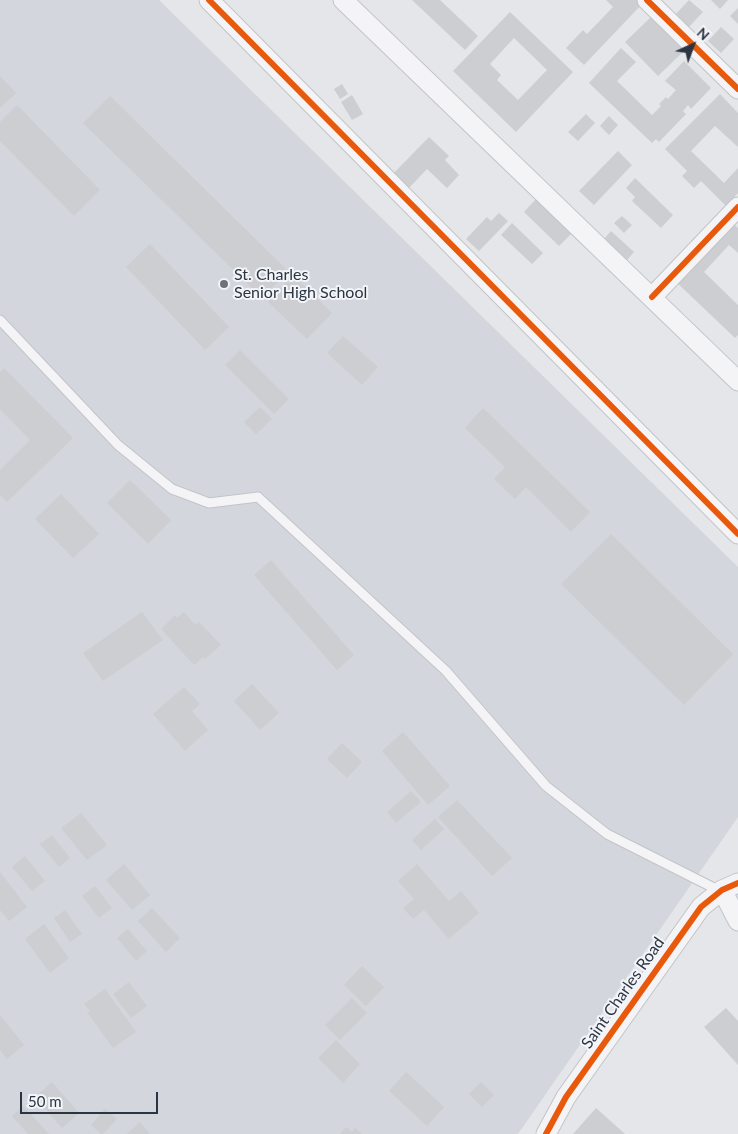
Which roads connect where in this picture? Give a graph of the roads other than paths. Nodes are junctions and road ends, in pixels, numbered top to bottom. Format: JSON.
{"nodes":[{"id":1,"x":209,"y":0,"type":"edge"},
{"id":2,"x":343,"y":0,"type":"edge"},
{"id":3,"x":647,"y":0,"type":"edge"},
{"id":4,"x":738,"y":89,"type":"edge"},
{"id":5,"x":738,"y":207,"type":"edge"},
{"id":6,"x":652,"y":297,"type":"junction"},
{"id":7,"x":0,"y":320,"type":"edge"},
{"id":8,"x":738,"y":381,"type":"edge"},
{"id":9,"x":738,"y":534,"type":"edge"},
{"id":10,"x":727,"y":888,"type":"edge"},
{"id":11,"x":738,"y":921,"type":"edge"},
{"id":12,"x":546,"y":1134,"type":"edge"}],
"edges":[{"from":1,"to":9,"type":"street"},
{"from":2,"to":6,"type":"street"},
{"from":3,"to":4,"type":"street"},
{"from":5,"to":6,"type":"street"},
{"from":6,"to":8,"type":"street"},
{"from":7,"to":10,"type":"lane"},
{"from":10,"to":11,"type":"street"},
{"from":10,"to":12,"type":"street","name":"Saint Charles Road"}]}
